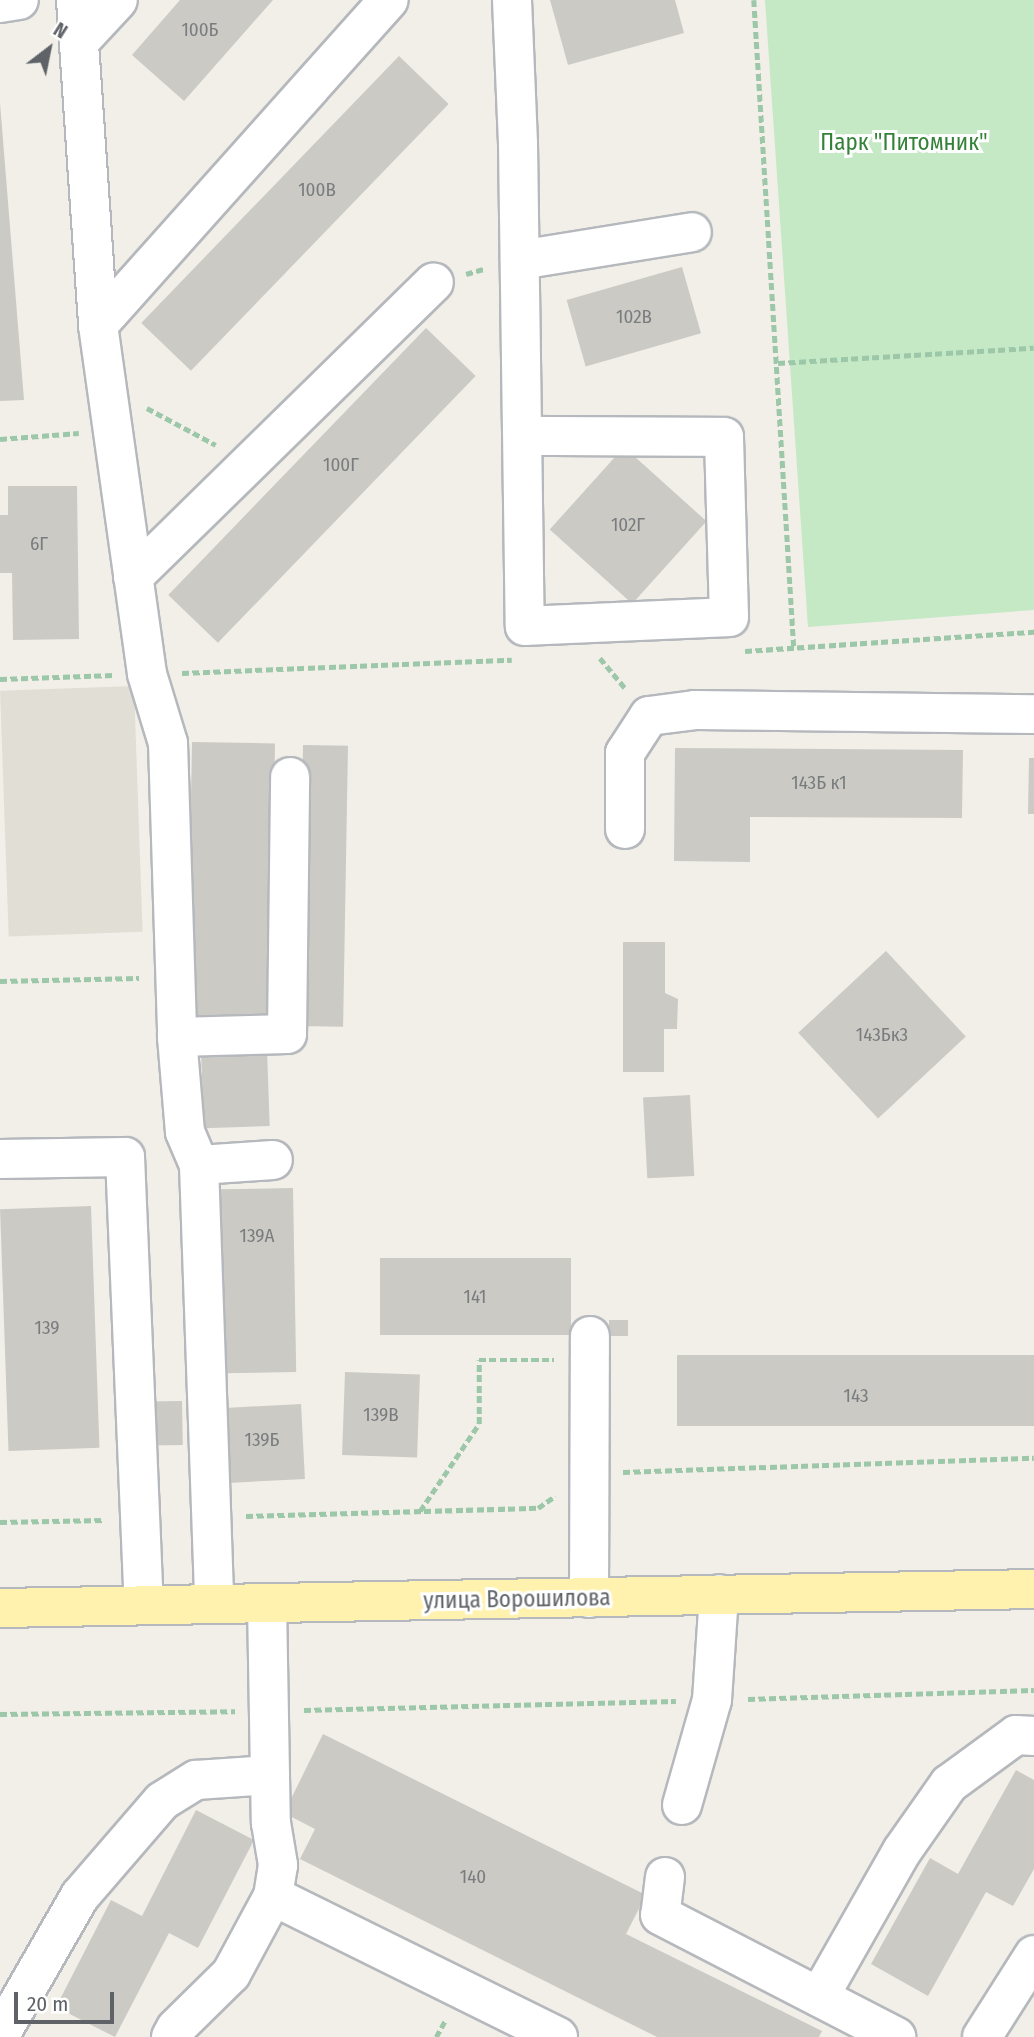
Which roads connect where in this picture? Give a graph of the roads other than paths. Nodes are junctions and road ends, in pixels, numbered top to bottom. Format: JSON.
{"nodes":[{"id":1,"x":19,"y":0,"type":"edge"},
{"id":2,"x":76,"y":0,"type":"edge"},
{"id":3,"x":118,"y":0,"type":"edge"},
{"id":4,"x":389,"y":0,"type":"edge"},
{"id":5,"x":512,"y":0,"type":"edge"},
{"id":6,"x":0,"y":3,"type":"edge"},
{"id":7,"x":79,"y":42,"type":"junction"},
{"id":8,"x":692,"y":232,"type":"dead end"},
{"id":9,"x":520,"y":260,"type":"junction"},
{"id":10,"x":435,"y":282,"type":"road end"},
{"id":11,"x":98,"y":325,"type":"junction"},
{"id":12,"x":524,"y":436,"type":"junction"},
{"id":13,"x":133,"y":577,"type":"junction"},
{"id":14,"x":1034,"y":714,"type":"edge"},
{"id":15,"x":290,"y":777,"type":"dead end"},
{"id":16,"x":625,"y":829,"type":"dead end"},
{"id":17,"x":177,"y":1037,"type":"junction"},
{"id":18,"x":0,"y":1159,"type":"edge"},
{"id":19,"x":273,"y":1160,"type":"dead end"},
{"id":20,"x":199,"y":1166,"type":"junction"},
{"id":21,"x":590,"y":1348,"type":"road end"},
{"id":22,"x":1034,"y":1589,"type":"edge"},
{"id":23,"x":719,"y":1594,"type":"junction"},
{"id":24,"x":589,"y":1598,"type":"junction"},
{"id":25,"x":267,"y":1603,"type":"junction"},
{"id":26,"x":214,"y":1604,"type":"junction"},
{"id":27,"x":144,"y":1605,"type":"junction"},
{"id":28,"x":0,"y":1608,"type":"edge"},
{"id":29,"x":1034,"y":1736,"type":"edge"},
{"id":30,"x":270,"y":1775,"type":"junction"},
{"id":31,"x":681,"y":1805,"type":"dead end"},
{"id":32,"x":665,"y":1877,"type":"dead end"},
{"id":33,"x":273,"y":1896,"type":"junction"},
{"id":34,"x":1034,"y":1955,"type":"edge"},
{"id":35,"x":819,"y":1997,"type":"junction"},
{"id":36,"x":0,"y":2035,"type":"edge"},
{"id":37,"x":171,"y":2037,"type":"edge"},
{"id":38,"x":558,"y":2037,"type":"edge"},
{"id":39,"x":896,"y":2037,"type":"edge"},
{"id":40,"x":982,"y":2037,"type":"edge"}],
"edges":[{"from":1,"to":6,"type":"street"},
{"from":2,"to":7,"type":"street"},
{"from":3,"to":7,"type":"street"},
{"from":4,"to":11,"type":"street"},
{"from":5,"to":9,"type":"street"},
{"from":7,"to":11,"type":"street"},
{"from":8,"to":9,"type":"street"},
{"from":9,"to":12,"type":"street"},
{"from":10,"to":13,"type":"street"},
{"from":11,"to":13,"type":"street"},
{"from":12,"to":12,"type":"street"},
{"from":13,"to":17,"type":"street"},
{"from":14,"to":16,"type":"street"},
{"from":15,"to":17,"type":"street"},
{"from":17,"to":20,"type":"street"},
{"from":18,"to":27,"type":"street"},
{"from":19,"to":20,"type":"street"},
{"from":20,"to":26,"type":"street"},
{"from":21,"to":24,"type":"street"},
{"from":22,"to":23,"type":"main road","name":"улица Ворошилова"},
{"from":23,"to":24,"type":"main road","name":"улица Ворошилова"},
{"from":23,"to":31,"type":"street"},
{"from":24,"to":25,"type":"main road","name":"улица Ворошилова"},
{"from":25,"to":26,"type":"main road","name":"улица Ворошилова"},
{"from":25,"to":30,"type":"street"},
{"from":26,"to":27,"type":"main road","name":"улица Ворошилова"},
{"from":27,"to":28,"type":"main road","name":"улица Ворошилова"},
{"from":29,"to":35,"type":"street"},
{"from":30,"to":33,"type":"street"},
{"from":30,"to":36,"type":"street"},
{"from":32,"to":35,"type":"street"},
{"from":33,"to":37,"type":"street"},
{"from":33,"to":38,"type":"street"},
{"from":34,"to":40,"type":"street"},
{"from":35,"to":39,"type":"street"}]}
